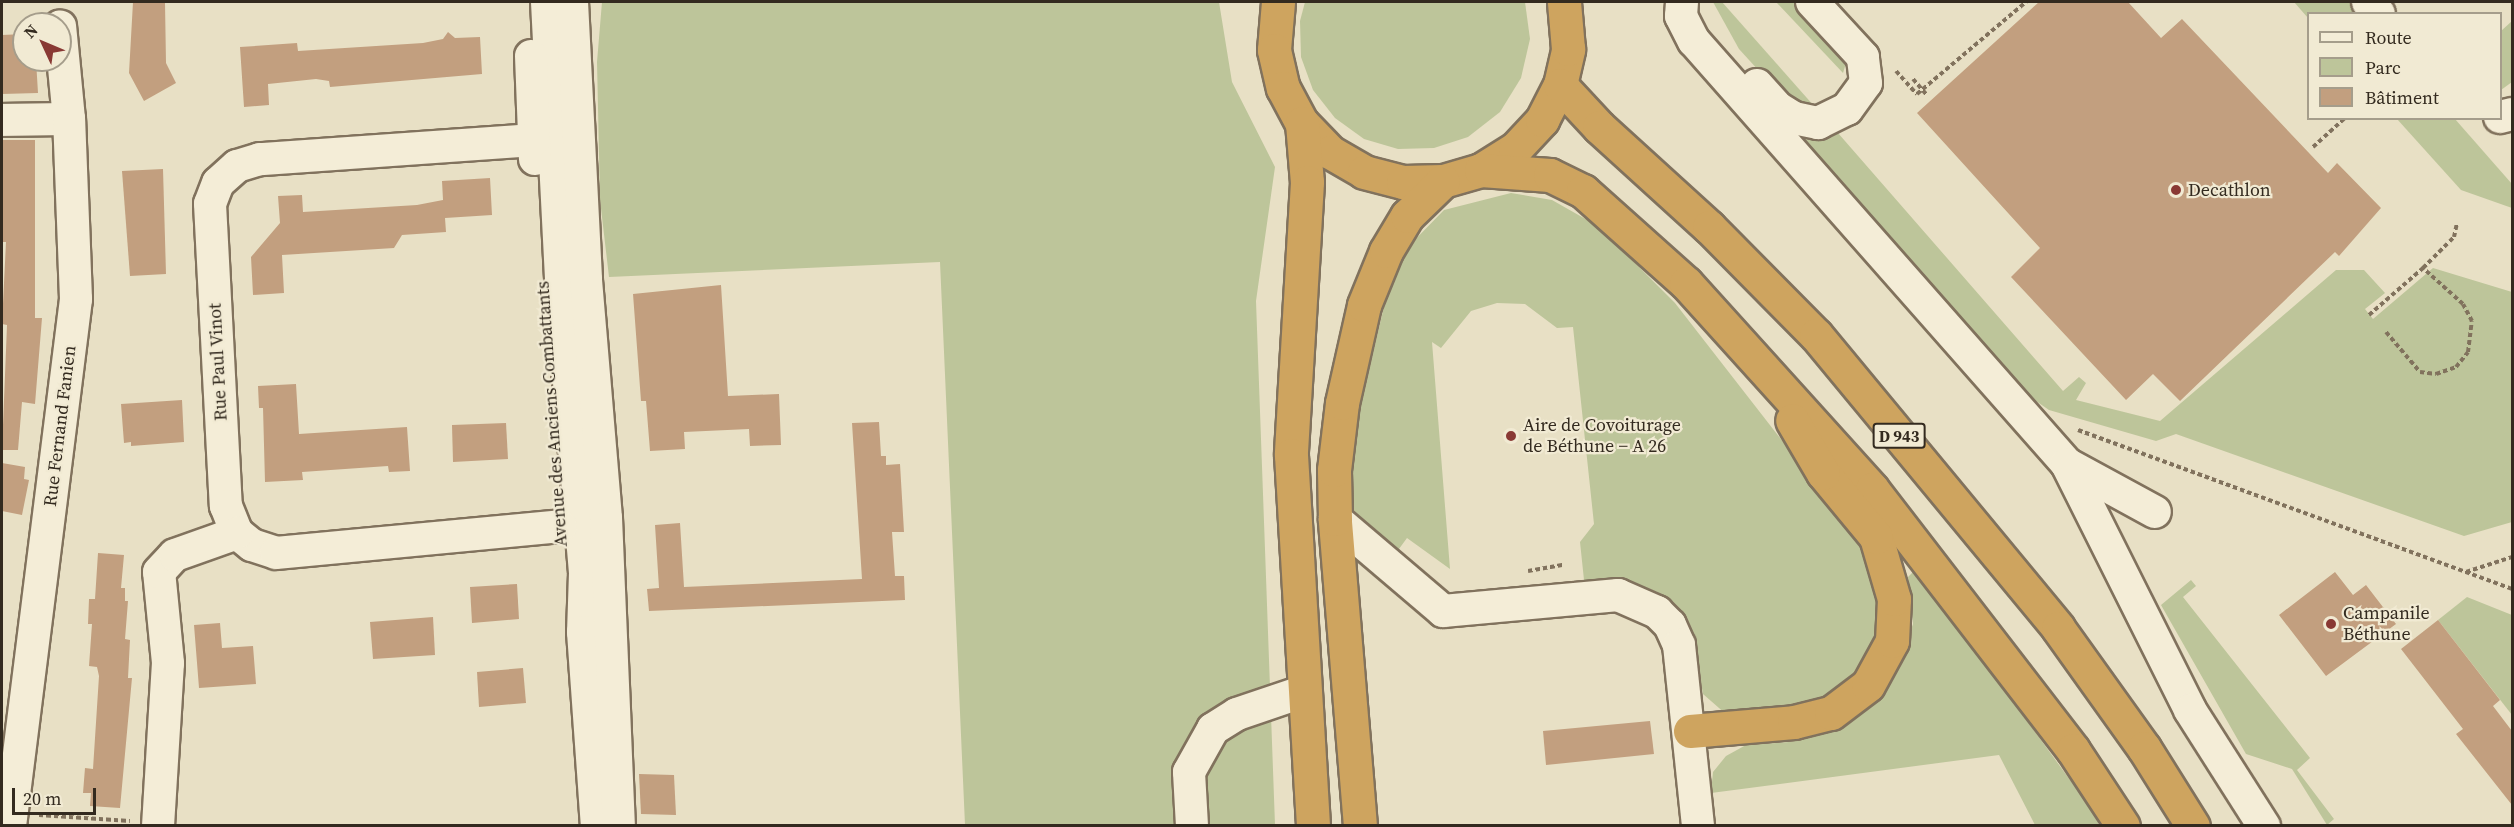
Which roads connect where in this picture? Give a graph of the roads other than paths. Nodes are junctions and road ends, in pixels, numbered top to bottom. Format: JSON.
{"nodes":[{"id":1,"x":530,"y":2,"type":"edge"},
{"id":2,"x":547,"y":2,"type":"edge"},
{"id":3,"x":572,"y":2,"type":"edge"},
{"id":4,"x":1278,"y":2,"type":"edge"},
{"id":5,"x":1564,"y":2,"type":"edge"},
{"id":6,"x":1682,"y":2,"type":"edge"},
{"id":7,"x":1812,"y":2,"type":"edge"},
{"id":8,"x":1694,"y":41,"type":"junction"},
{"id":9,"x":64,"y":72,"type":"edge"},
{"id":10,"x":1560,"y":85,"type":"junction"},
{"id":11,"x":2,"y":120,"type":"edge"},
{"id":12,"x":69,"y":120,"type":"junction"},
{"id":13,"x":1302,"y":123,"type":"junction"},
{"id":14,"x":534,"y":140,"type":"junction"},
{"id":15,"x":1481,"y":170,"type":"junction"},
{"id":16,"x":1443,"y":182,"type":"junction"},
{"id":17,"x":1753,"y":354,"type":"junction"},
{"id":18,"x":2067,"y":464,"type":"junction"},
{"id":19,"x":2155,"y":512,"type":"dead end"},
{"id":20,"x":1335,"y":519,"type":"junction"},
{"id":21,"x":561,"y":526,"type":"junction"},
{"id":22,"x":237,"y":533,"type":"junction"},
{"id":23,"x":1305,"y":691,"type":"junction"},
{"id":24,"x":1690,"y":731,"type":"junction"},
{"id":25,"x":7,"y":791,"type":"edge"},
{"id":26,"x":24,"y":820,"type":"edge"},
{"id":27,"x":158,"y":824,"type":"edge"},
{"id":28,"x":578,"y":825,"type":"edge"},
{"id":29,"x":597,"y":825,"type":"edge"},
{"id":30,"x":619,"y":825,"type":"edge"},
{"id":31,"x":1192,"y":825,"type":"edge"},
{"id":32,"x":1313,"y":825,"type":"edge"},
{"id":33,"x":1360,"y":825,"type":"edge"},
{"id":34,"x":1698,"y":825,"type":"edge"},
{"id":35,"x":2123,"y":825,"type":"edge"},
{"id":36,"x":2193,"y":825,"type":"edge"},
{"id":37,"x":2264,"y":825,"type":"edge"}],
"edges":[{"from":1,"to":14,"type":"street","name":"Avenue des Anciens Combattants"},
{"from":2,"to":29,"type":"street"},
{"from":3,"to":30,"type":"street"},
{"from":4,"to":13,"type":"highway"},
{"from":5,"to":10,"type":"highway"},
{"from":6,"to":8,"type":"street"},
{"from":7,"to":8,"type":"street"},
{"from":8,"to":18,"type":"street"},
{"from":9,"to":12,"type":"street","name":"Rue Fernand Fanien"},
{"from":10,"to":15,"type":"highway"},
{"from":10,"to":36,"type":"highway","number":"D 943"},
{"from":11,"to":12,"type":"street"},
{"from":12,"to":25,"type":"street","name":"Rue Fernand Fanien"},
{"from":13,"to":16,"type":"highway"},
{"from":13,"to":23,"type":"highway"},
{"from":14,"to":21,"type":"street","name":"Avenue des Anciens Combattants"},
{"from":14,"to":22,"type":"street","name":"Rue Paul Vinot"},
{"from":15,"to":16,"type":"highway"},
{"from":15,"to":17,"type":"highway","number":"D 943"},
{"from":16,"to":20,"type":"highway"},
{"from":17,"to":24,"type":"highway"},
{"from":17,"to":35,"type":"highway","number":"D 943"},
{"from":18,"to":19,"type":"street"},
{"from":18,"to":37,"type":"street"},
{"from":20,"to":24,"type":"street"},
{"from":20,"to":33,"type":"highway"},
{"from":21,"to":22,"type":"street"},
{"from":21,"to":28,"type":"street","name":"Avenue des Anciens Combattants"},
{"from":22,"to":27,"type":"street"},
{"from":23,"to":31,"type":"street"},
{"from":23,"to":32,"type":"highway"},
{"from":24,"to":34,"type":"street"},
{"from":25,"to":26,"type":"street","name":"Rue Fernand Fanien"}]}
